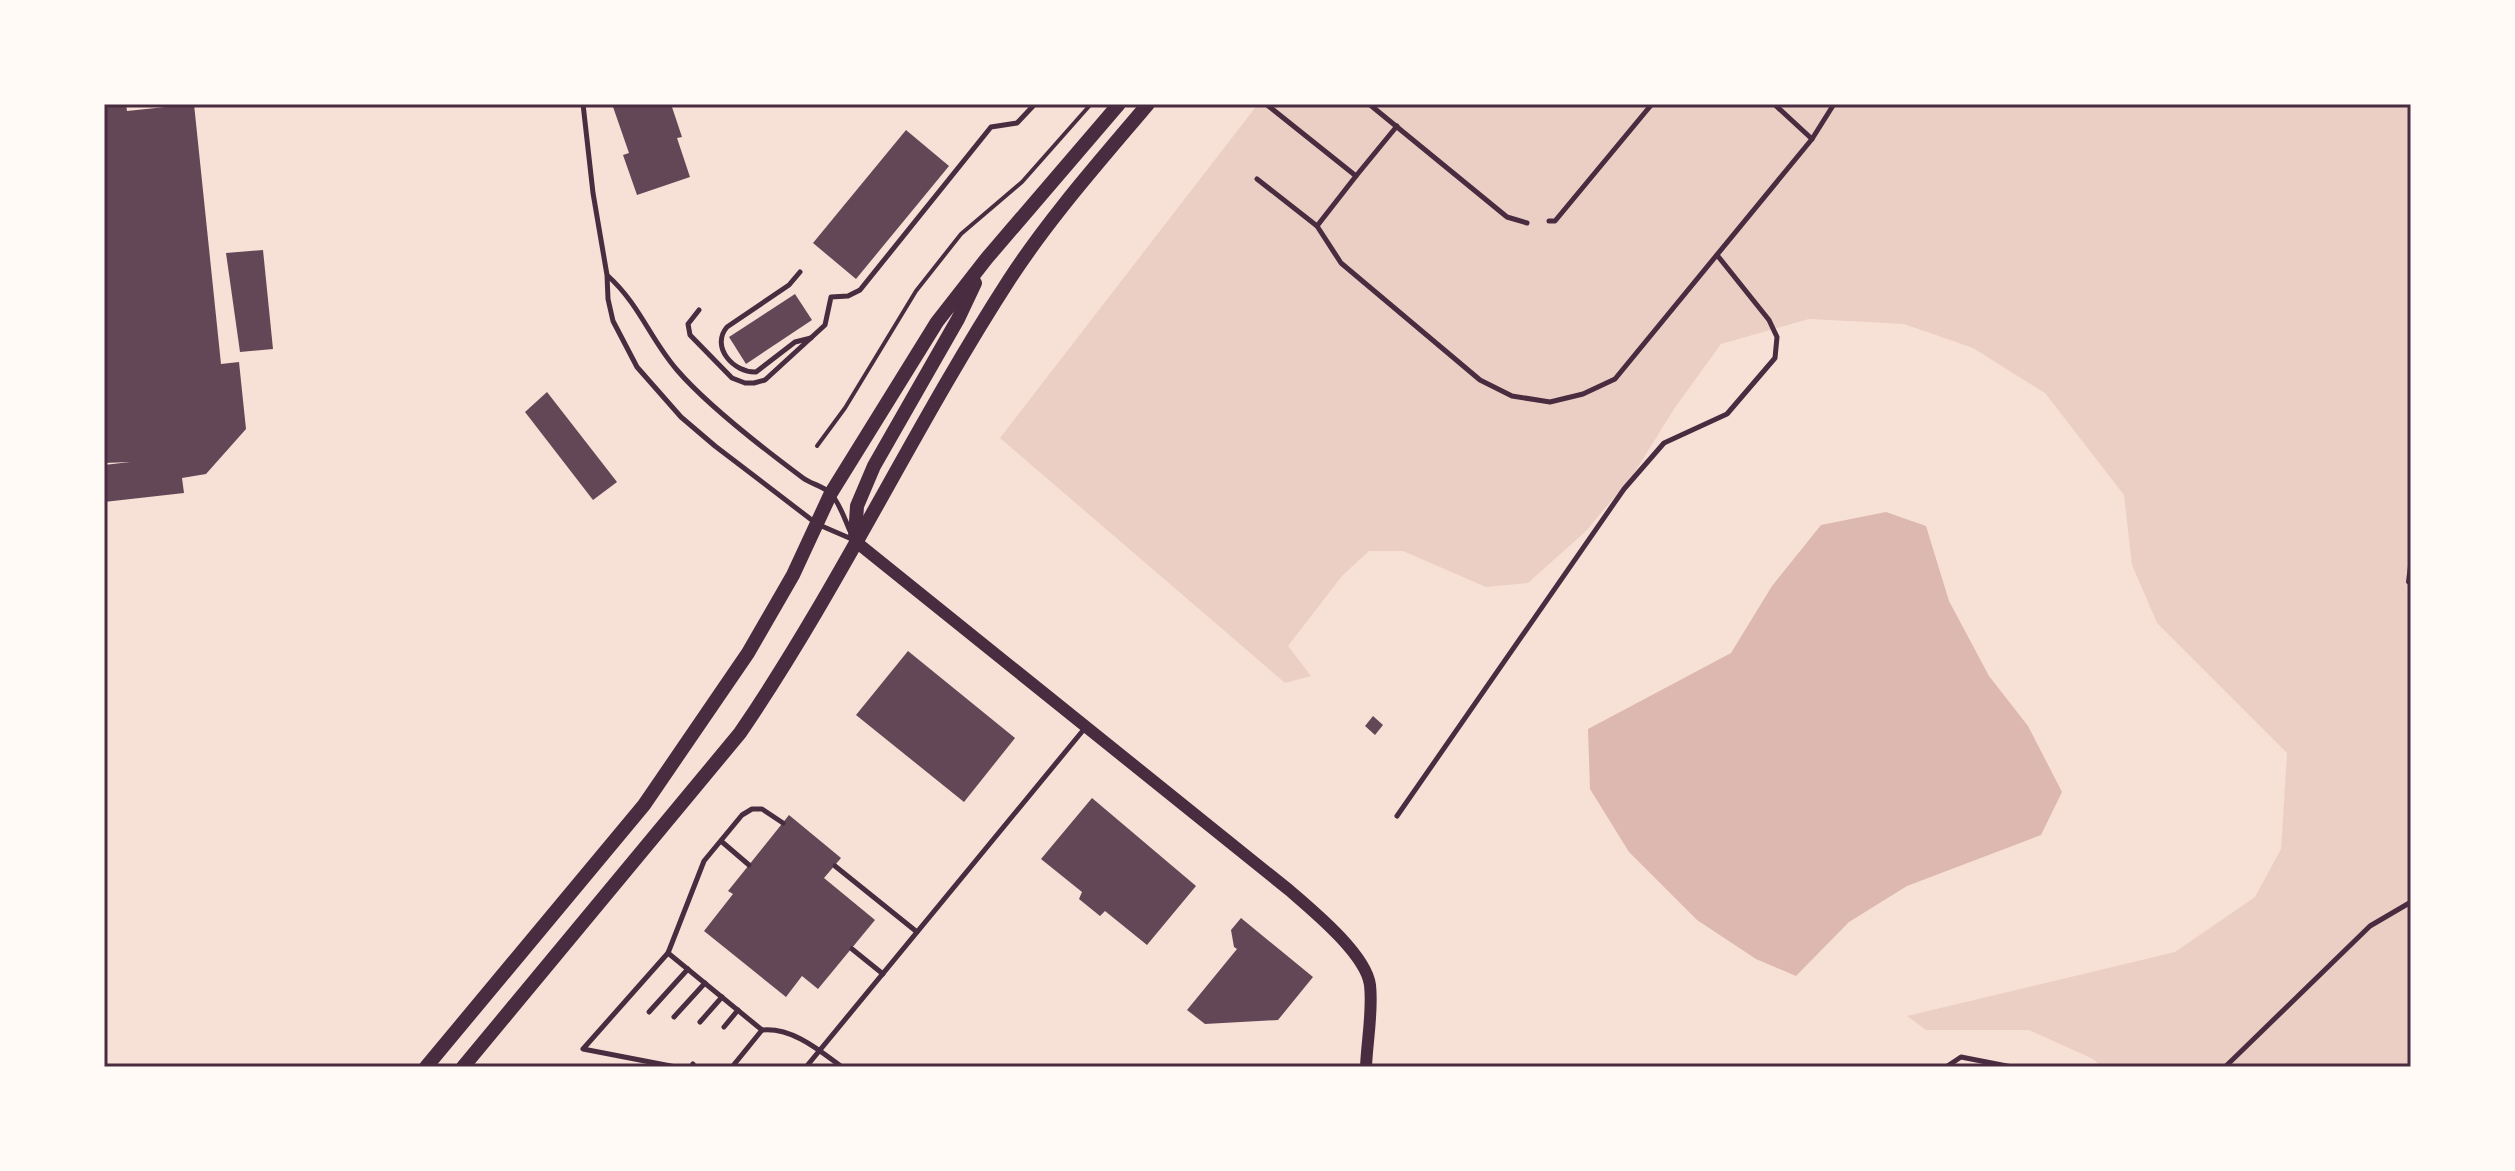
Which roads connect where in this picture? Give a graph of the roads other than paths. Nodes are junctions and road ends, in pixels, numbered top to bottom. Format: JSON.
{"nodes":[{"id":1,"x":583,"y":104,"type":"edge"},
{"id":2,"x":1035,"y":104,"type":"edge"},
{"id":3,"x":1119,"y":104,"type":"edge"},
{"id":4,"x":1148,"y":104,"type":"edge"},
{"id":5,"x":1266,"y":104,"type":"edge"},
{"id":6,"x":1369,"y":104,"type":"edge"},
{"id":7,"x":1652,"y":104,"type":"edge"},
{"id":8,"x":1774,"y":104,"type":"edge"},
{"id":9,"x":1834,"y":104,"type":"edge"},
{"id":10,"x":1397,"y":126,"type":"junction"},
{"id":11,"x":1812,"y":139,"type":"junction"},
{"id":12,"x":1356,"y":176,"type":"junction"},
{"id":13,"x":1257,"y":179,"type":"dead end"},
{"id":14,"x":1549,"y":221,"type":"dead end"},
{"id":15,"x":1527,"y":223,"type":"dead end"},
{"id":16,"x":1317,"y":226,"type":"junction"},
{"id":17,"x":1717,"y":255,"type":"junction"},
{"id":18,"x":987,"y":258,"type":"junction"},
{"id":19,"x":800,"y":272,"type":"dead end"},
{"id":20,"x":607,"y":275,"type":"junction"},
{"id":21,"x":699,"y":310,"type":"dead end"},
{"id":22,"x":812,"y":338,"type":"junction"},
{"id":23,"x":831,"y":493,"type":"junction"},
{"id":24,"x":817,"y":524,"type":"junction"},
{"id":25,"x":855,"y":541,"type":"junction"},
{"id":26,"x":1086,"y":727,"type":"junction"},
{"id":27,"x":1397,"y":816,"type":"dead end"},
{"id":28,"x":783,"y":823,"type":"dead end"},
{"id":29,"x":721,"y":841,"type":"junction"},
{"id":30,"x":749,"y":865,"type":"dead end"},
{"id":31,"x":835,"y":866,"type":"dead end"},
{"id":32,"x":2411,"y":902,"type":"edge"},
{"id":33,"x":917,"y":932,"type":"junction"},
{"id":34,"x":852,"y":949,"type":"dead end"},
{"id":35,"x":668,"y":953,"type":"junction"},
{"id":36,"x":688,"y":969,"type":"junction"},
{"id":37,"x":883,"y":974,"type":"junction"},
{"id":38,"x":705,"y":983,"type":"junction"},
{"id":39,"x":722,"y":997,"type":"junction"},
{"id":40,"x":738,"y":1010,"type":"junction"},
{"id":41,"x":649,"y":1012,"type":"dead end"},
{"id":42,"x":674,"y":1017,"type":"dead end"},
{"id":43,"x":700,"y":1022,"type":"dead end"},
{"id":44,"x":724,"y":1027,"type":"dead end"},
{"id":45,"x":762,"y":1030,"type":"junction"},
{"id":46,"x":619,"y":1048,"type":"dead end"},
{"id":47,"x":820,"y":1051,"type":"junction"},
{"id":48,"x":645,"y":1054,"type":"dead end"},
{"id":49,"x":614,"y":1055,"type":"junction"},
{"id":50,"x":670,"y":1058,"type":"dead end"},
{"id":51,"x":639,"y":1060,"type":"junction"},
{"id":52,"x":664,"y":1065,"type":"junction"},
{"id":53,"x":426,"y":1067,"type":"edge"},
{"id":54,"x":463,"y":1067,"type":"edge"},
{"id":55,"x":676,"y":1067,"type":"edge"},
{"id":56,"x":732,"y":1067,"type":"edge"},
{"id":57,"x":806,"y":1067,"type":"edge"},
{"id":58,"x":842,"y":1067,"type":"edge"},
{"id":59,"x":1366,"y":1067,"type":"edge"},
{"id":60,"x":1946,"y":1067,"type":"edge"},
{"id":61,"x":2012,"y":1067,"type":"edge"},
{"id":62,"x":2225,"y":1067,"type":"edge"}],
"edges":[{"from":1,"to":20,"type":"lane"},
{"from":2,"to":22,"type":"lane"},
{"from":3,"to":18,"type":"main road"},
{"from":4,"to":25,"type":"main road"},
{"from":5,"to":12,"type":"lane"},
{"from":6,"to":10,"type":"lane"},
{"from":7,"to":14,"type":"lane"},
{"from":8,"to":11,"type":"lane"},
{"from":9,"to":11,"type":"lane"},
{"from":10,"to":12,"type":"lane"},
{"from":10,"to":15,"type":"lane"},
{"from":11,"to":17,"type":"lane"},
{"from":12,"to":16,"type":"lane"},
{"from":13,"to":16,"type":"lane"},
{"from":16,"to":17,"type":"lane"},
{"from":17,"to":27,"type":"lane"},
{"from":18,"to":23,"type":"main road"},
{"from":18,"to":25,"type":"main road"},
{"from":19,"to":22,"type":"lane"},
{"from":20,"to":23,"type":"lane"},
{"from":20,"to":24,"type":"lane"},
{"from":21,"to":22,"type":"lane"},
{"from":23,"to":24,"type":"main road"},
{"from":23,"to":25,"type":"lane"},
{"from":24,"to":25,"type":"lane"},
{"from":24,"to":53,"type":"main road"},
{"from":25,"to":26,"type":"street"},
{"from":25,"to":54,"type":"main road"},
{"from":26,"to":33,"type":"lane"},
{"from":26,"to":59,"type":"street"},
{"from":28,"to":29,"type":"lane"},
{"from":29,"to":30,"type":"lane"},
{"from":29,"to":35,"type":"lane"},
{"from":31,"to":33,"type":"lane"},
{"from":32,"to":62,"type":"lane"},
{"from":33,"to":37,"type":"lane"},
{"from":34,"to":37,"type":"lane"},
{"from":35,"to":36,"type":"lane"},
{"from":35,"to":49,"type":"lane"},
{"from":36,"to":38,"type":"lane"},
{"from":36,"to":41,"type":"lane"},
{"from":37,"to":47,"type":"lane"},
{"from":38,"to":39,"type":"lane"},
{"from":38,"to":42,"type":"lane"},
{"from":39,"to":40,"type":"lane"},
{"from":39,"to":43,"type":"lane"},
{"from":40,"to":44,"type":"lane"},
{"from":40,"to":45,"type":"lane"},
{"from":45,"to":47,"type":"lane"},
{"from":45,"to":56,"type":"lane"},
{"from":46,"to":49,"type":"lane"},
{"from":47,"to":57,"type":"lane"},
{"from":47,"to":58,"type":"lane"},
{"from":48,"to":51,"type":"lane"},
{"from":49,"to":51,"type":"lane"},
{"from":50,"to":52,"type":"lane"},
{"from":51,"to":52,"type":"lane"},
{"from":52,"to":55,"type":"lane"},
{"from":60,"to":61,"type":"lane"}]}
